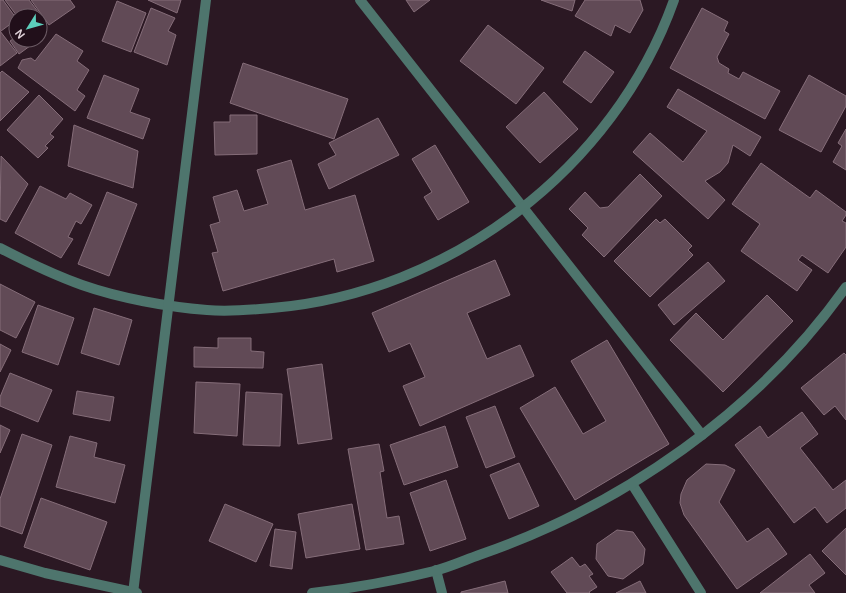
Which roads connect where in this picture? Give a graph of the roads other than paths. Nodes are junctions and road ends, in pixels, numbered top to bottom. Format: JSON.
{"nodes":[{"id":1,"x":206,"y":0,"type":"edge"},
{"id":2,"x":360,"y":0,"type":"edge"},
{"id":3,"x":674,"y":0,"type":"edge"},
{"id":4,"x":523,"y":208,"type":"junction"},
{"id":5,"x":0,"y":248,"type":"edge"},
{"id":6,"x":846,"y":287,"type":"edge"},
{"id":7,"x":169,"y":306,"type":"junction"},
{"id":8,"x":702,"y":434,"type":"junction"},
{"id":9,"x":632,"y":484,"type":"junction"},
{"id":10,"x":0,"y":560,"type":"edge"},
{"id":11,"x":436,"y":570,"type":"junction"},
{"id":12,"x":133,"y":593,"type":"edge"},
{"id":13,"x":137,"y":593,"type":"edge"},
{"id":14,"x":312,"y":593,"type":"edge"},
{"id":15,"x":442,"y":593,"type":"edge"},
{"id":16,"x":701,"y":593,"type":"edge"}],
"edges":[{"from":1,"to":7,"type":"street"},
{"from":2,"to":4,"type":"street"},
{"from":3,"to":4,"type":"street"},
{"from":4,"to":7,"type":"street"},
{"from":4,"to":8,"type":"street"},
{"from":5,"to":7,"type":"street"},
{"from":6,"to":8,"type":"street"},
{"from":7,"to":12,"type":"street"},
{"from":8,"to":9,"type":"street"},
{"from":9,"to":11,"type":"street"},
{"from":9,"to":16,"type":"street"},
{"from":10,"to":12,"type":"street"},
{"from":11,"to":14,"type":"street"},
{"from":11,"to":15,"type":"street"},
{"from":12,"to":13,"type":"street"}]}
